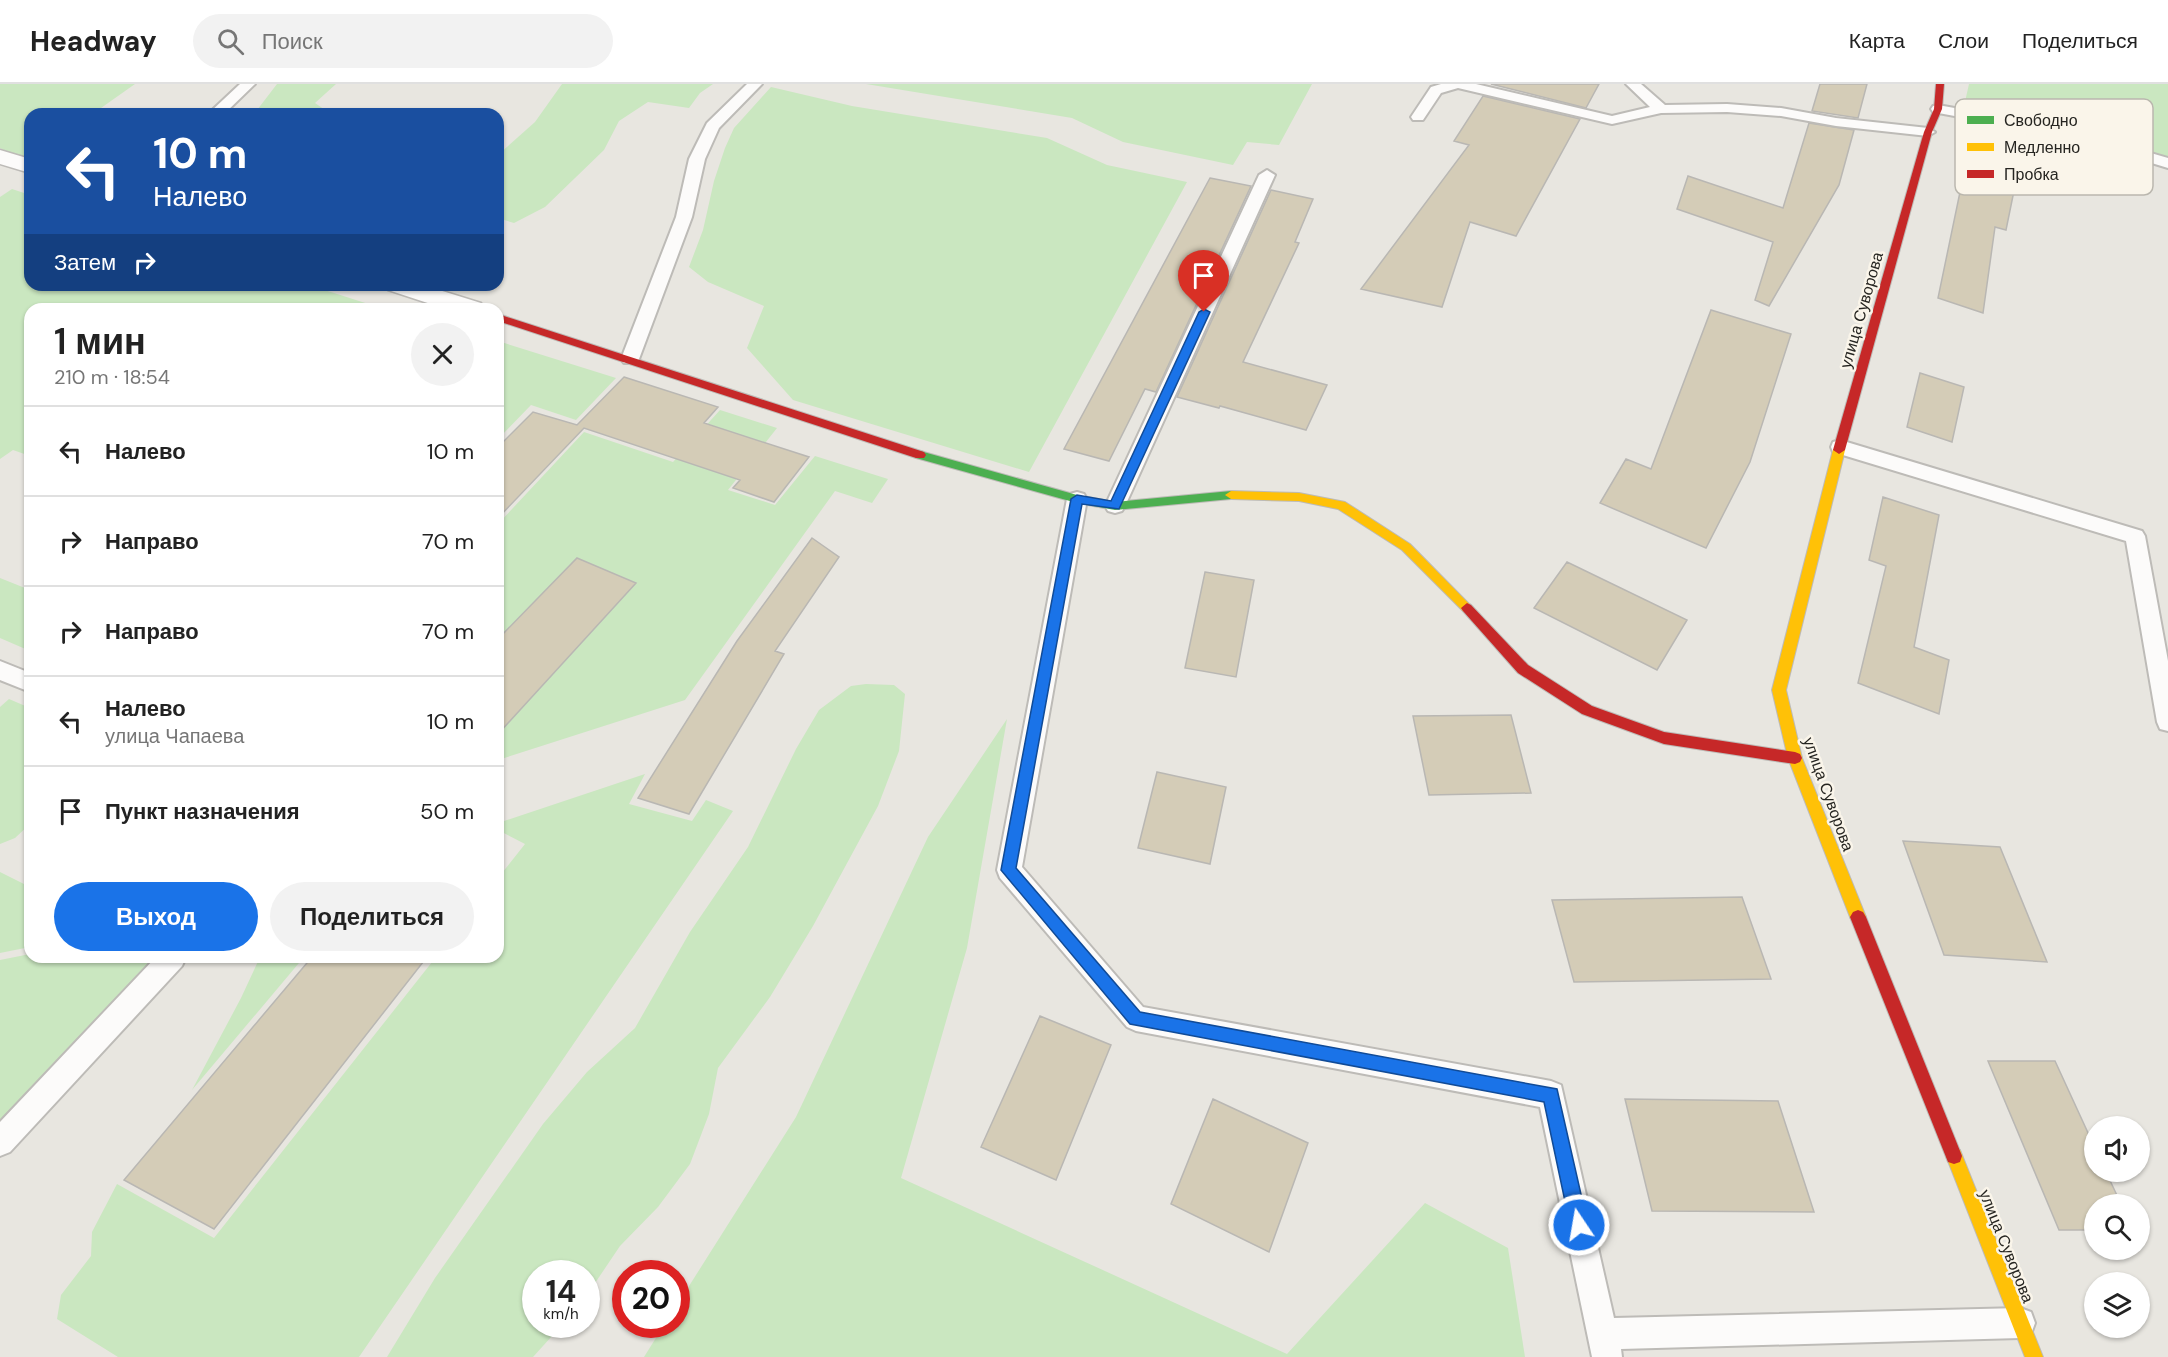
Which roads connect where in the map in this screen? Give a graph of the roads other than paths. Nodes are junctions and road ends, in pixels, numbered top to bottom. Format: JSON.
{"nodes":[{"id":1,"x":248,"y":84,"type":"edge"},
{"id":2,"x":755,"y":84,"type":"edge"},
{"id":3,"x":1457,"y":84,"type":"edge"},
{"id":4,"x":1633,"y":84,"type":"edge"},
{"id":5,"x":1940,"y":84,"type":"edge"},
{"id":6,"x":222,"y":108,"type":"edge"},
{"id":7,"x":1661,"y":109,"type":"junction"},
{"id":8,"x":1938,"y":109,"type":"junction"},
{"id":9,"x":1955,"y":112,"type":"edge"},
{"id":10,"x":1418,"y":117,"type":"dead end"},
{"id":11,"x":1928,"y":132,"type":"junction"},
{"id":12,"x":0,"y":156,"type":"edge"},
{"id":13,"x":2153,"y":158,"type":"edge"},
{"id":14,"x":2168,"y":163,"type":"edge"},
{"id":15,"x":24,"y":164,"type":"edge"},
{"id":16,"x":1267,"y":176,"type":"dead end"},
{"id":17,"x":416,"y":291,"type":"edge"},
{"id":18,"x":453,"y":303,"type":"edge"},
{"id":19,"x":504,"y":319,"type":"edge"},
{"id":20,"x":630,"y":359,"type":"junction"},
{"id":21,"x":1840,"y":447,"type":"junction"},
{"id":22,"x":1077,"y":499,"type":"junction"},
{"id":23,"x":1115,"y":506,"type":"junction"},
{"id":24,"x":0,"y":670,"type":"edge"},
{"id":25,"x":24,"y":680,"type":"edge"},
{"id":26,"x":2168,"y":722,"type":"edge"},
{"id":27,"x":1795,"y":758,"type":"junction"},
{"id":28,"x":167,"y":963,"type":"edge"},
{"id":29,"x":0,"y":1142,"type":"edge"},
{"id":30,"x":2020,"y":1323,"type":"junction"},
{"id":31,"x":1605,"y":1345,"type":"edge"},
{"id":32,"x":2034,"y":1357,"type":"edge"}],
"edges":[{"from":1,"to":6,"type":"lane"},
{"from":2,"to":20,"type":"lane"},
{"from":3,"to":7,"type":"lane"},
{"from":3,"to":10,"type":"lane"},
{"from":4,"to":7,"type":"lane"},
{"from":5,"to":8,"type":"street","name":"улица Суворова"},
{"from":7,"to":11,"type":"lane"},
{"from":8,"to":9,"type":"lane"},
{"from":8,"to":11,"type":"street","name":"улица Суворова"},
{"from":11,"to":21,"type":"street","name":"улица Суворова"},
{"from":12,"to":15,"type":"street"},
{"from":13,"to":14,"type":"lane"},
{"from":16,"to":23,"type":"lane"},
{"from":17,"to":18,"type":"street"},
{"from":19,"to":20,"type":"street"},
{"from":20,"to":22,"type":"street"},
{"from":21,"to":26,"type":"lane"},
{"from":21,"to":27,"type":"street","name":"улица Суворова"},
{"from":22,"to":23,"type":"street"},
{"from":22,"to":31,"type":"lane"},
{"from":23,"to":27,"type":"street"},
{"from":24,"to":25,"type":"lane"},
{"from":27,"to":30,"type":"street","name":"улица Суворова"},
{"from":28,"to":29,"type":"lane"},
{"from":30,"to":31,"type":"lane"},
{"from":30,"to":32,"type":"street","name":"улица Суворова"}]}
